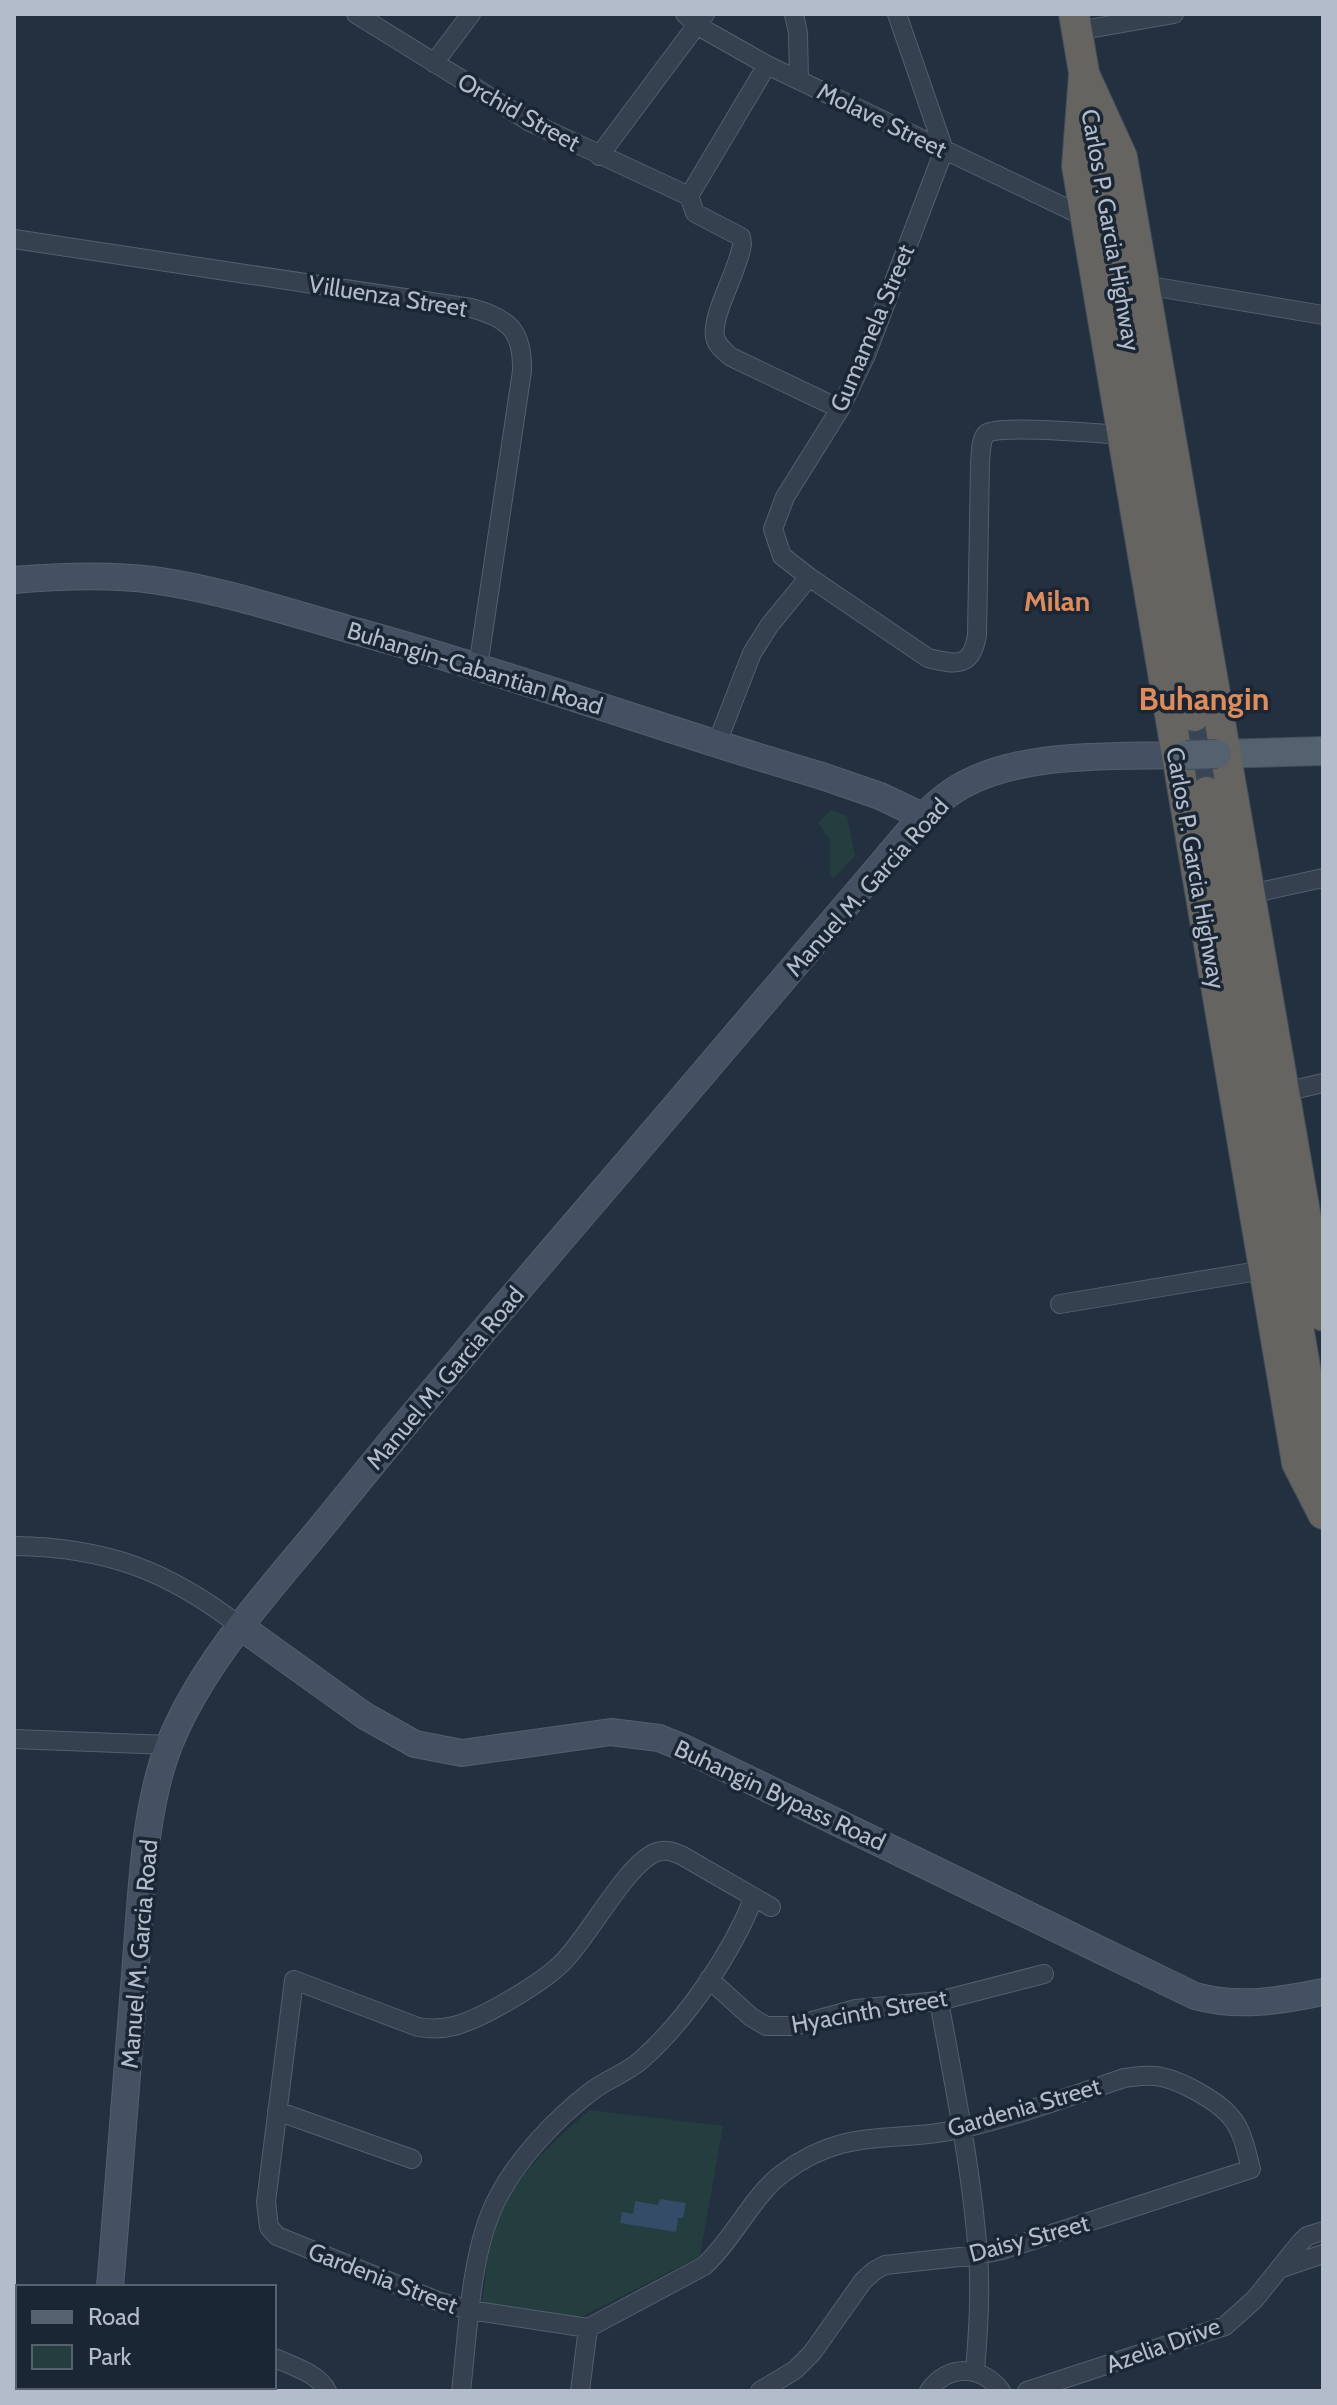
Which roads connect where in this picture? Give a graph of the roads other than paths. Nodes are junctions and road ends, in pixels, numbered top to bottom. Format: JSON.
{"nodes":[{"id":1,"x":356,"y":14,"type":"edge"},
{"id":2,"x":471,"y":14,"type":"edge"},
{"id":3,"x":794,"y":14,"type":"edge"},
{"id":4,"x":897,"y":14,"type":"edge"},
{"id":5,"x":1174,"y":14,"type":"edge"},
{"id":6,"x":696,"y":18,"type":"edge"},
{"id":7,"x":1076,"y":22,"type":"edge"},
{"id":8,"x":434,"y":63,"type":"junction"},
{"id":9,"x":767,"y":65,"type":"junction"},
{"id":10,"x":1084,"y":74,"type":"junction"},
{"id":11,"x":799,"y":80,"type":"junction"},
{"id":12,"x":944,"y":150,"type":"junction"},
{"id":13,"x":599,"y":156,"type":"junction"},
{"id":14,"x":689,"y":196,"type":"junction"},
{"id":15,"x":1085,"y":217,"type":"junction"},
{"id":16,"x":14,"y":239,"type":"edge"},
{"id":17,"x":1144,"y":285,"type":"junction"},
{"id":18,"x":1323,"y":315,"type":"edge"},
{"id":19,"x":840,"y":409,"type":"junction"},
{"id":20,"x":1122,"y":435,"type":"junction"},
{"id":21,"x":809,"y":577,"type":"junction"},
{"id":22,"x":14,"y":580,"type":"edge"},
{"id":23,"x":478,"y":667,"type":"junction"},
{"id":24,"x":1194,"y":716,"type":"tunnel mouth"},
{"id":25,"x":717,"y":743,"type":"junction"},
{"id":26,"x":1323,"y":751,"type":"edge"},
{"id":27,"x":1221,"y":754,"type":"junction"},
{"id":28,"x":1181,"y":755,"type":"junction"},
{"id":29,"x":1207,"y":792,"type":"tunnel mouth"},
{"id":30,"x":924,"y":817,"type":"junction"},
{"id":31,"x":1323,"y":878,"type":"edge"},
{"id":32,"x":1250,"y":894,"type":"junction"},
{"id":33,"x":1323,"y":1083,"type":"edge"},
{"id":34,"x":1284,"y":1092,"type":"junction"},
{"id":35,"x":1264,"y":1270,"type":"junction"},
{"id":36,"x":1060,"y":1304,"type":"dead end"},
{"id":37,"x":1323,"y":1316,"type":"edge"},
{"id":38,"x":1323,"y":1472,"type":"edge"},
{"id":39,"x":1323,"y":1514,"type":"edge"},
{"id":40,"x":14,"y":1546,"type":"edge"},
{"id":41,"x":241,"y":1627,"type":"junction"},
{"id":42,"x":14,"y":1739,"type":"edge"},
{"id":43,"x":169,"y":1745,"type":"junction"},
{"id":44,"x":754,"y":1897,"type":"junction"},
{"id":45,"x":771,"y":1907,"type":"dead end"},
{"id":46,"x":1044,"y":1974,"type":"dead end"},
{"id":47,"x":709,"y":1979,"type":"junction"},
{"id":48,"x":1323,"y":1992,"type":"edge"},
{"id":49,"x":939,"y":2001,"type":"junction"},
{"id":50,"x":277,"y":2111,"type":"junction"},
{"id":51,"x":962,"y":2129,"type":"junction"},
{"id":52,"x":412,"y":2159,"type":"dead end"},
{"id":53,"x":1251,"y":2169,"type":"joint"},
{"id":54,"x":1323,"y":2231,"type":"edge"},
{"id":55,"x":1323,"y":2254,"type":"edge"},
{"id":56,"x":978,"y":2255,"type":"junction"},
{"id":57,"x":1279,"y":2269,"type":"junction"},
{"id":58,"x":110,"y":2285,"type":"edge"},
{"id":59,"x":470,"y":2310,"type":"junction"},
{"id":60,"x":588,"y":2328,"type":"junction"},
{"id":61,"x":276,"y":2358,"type":"edge"},
{"id":62,"x":975,"y":2372,"type":"junction"},
{"id":63,"x":327,"y":2391,"type":"edge"},
{"id":64,"x":461,"y":2391,"type":"edge"},
{"id":65,"x":580,"y":2391,"type":"edge"},
{"id":66,"x":760,"y":2391,"type":"edge"},
{"id":67,"x":929,"y":2391,"type":"edge"},
{"id":68,"x":1001,"y":2391,"type":"edge"},
{"id":69,"x":1027,"y":2391,"type":"edge"}],
"edges":[{"from":1,"to":8,"type":"street","name":"Orchid Street"},
{"from":2,"to":8,"type":"street"},
{"from":3,"to":11,"type":"street"},
{"from":4,"to":12,"type":"street"},
{"from":5,"to":7,"type":"street"},
{"from":6,"to":9,"type":"street","name":"Molave Street"},
{"from":6,"to":13,"type":"street"},
{"from":7,"to":10,"type":"highway","name":"Carlos P. Garcia Highway"},
{"from":8,"to":13,"type":"street","name":"Orchid Street"},
{"from":9,"to":11,"type":"street","name":"Molave Street"},
{"from":9,"to":14,"type":"street"},
{"from":10,"to":15,"type":"highway","name":"Carlos P. Garcia Highway"},
{"from":10,"to":17,"type":"highway","name":"Carlos P. Garcia Highway"},
{"from":10,"to":24,"type":"highway","name":"Carlos P. Garcia Highway"},
{"from":11,"to":12,"type":"street","name":"Molave Street"},
{"from":12,"to":15,"type":"street","name":"Molave Street"},
{"from":12,"to":19,"type":"street","name":"Gumamela Street"},
{"from":13,"to":14,"type":"street","name":"Orchid Street"},
{"from":14,"to":19,"type":"street"},
{"from":15,"to":20,"type":"highway","name":"Carlos P. Garcia Highway"},
{"from":16,"to":23,"type":"street","name":"Villuenza Street"},
{"from":17,"to":18,"type":"street"},
{"from":17,"to":27,"type":"highway","name":"Carlos P. Garcia Highway"},
{"from":19,"to":21,"type":"street","name":"Gumamela Street"},
{"from":20,"to":21,"type":"street","name":"Gumamela Street"},
{"from":20,"to":28,"type":"highway","name":"Carlos P. Garcia Highway"},
{"from":21,"to":25,"type":"street"},
{"from":22,"to":23,"type":"main road","name":"Buhangin-Cabantian Road"},
{"from":23,"to":25,"type":"main road","name":"Buhangin-Cabantian Road"},
{"from":25,"to":30,"type":"main road","name":"Buhangin-Cabantian Road"},
{"from":26,"to":27,"type":"main road"},
{"from":27,"to":28,"type":"main road","bridge":true},
{"from":27,"to":32,"type":"highway","name":"Carlos P. Garcia Highway"},
{"from":28,"to":30,"type":"main road","name":"Manuel M. Garcia Road"},
{"from":28,"to":35,"type":"highway","name":"Carlos P. Garcia Highway"},
{"from":29,"to":38,"type":"highway","name":"Carlos P. Garcia Highway"},
{"from":30,"to":41,"type":"main road","name":"Manuel M. Garcia Road"},
{"from":31,"to":32,"type":"street"},
{"from":32,"to":34,"type":"highway","name":"Carlos P. Garcia Highway"},
{"from":33,"to":34,"type":"street"},
{"from":34,"to":37,"type":"highway","name":"Carlos P. Garcia Highway"},
{"from":35,"to":36,"type":"street"},
{"from":35,"to":39,"type":"highway","name":"Carlos P. Garcia Highway"},
{"from":40,"to":41,"type":"street"},
{"from":41,"to":43,"type":"main road","name":"Manuel M. Garcia Road"},
{"from":41,"to":48,"type":"main road","name":"Buhangin Bypass Road"},
{"from":42,"to":43,"type":"street"},
{"from":43,"to":58,"type":"main road","name":"Manuel M. Garcia Road"},
{"from":44,"to":45,"type":"street"},
{"from":44,"to":47,"type":"street"},
{"from":44,"to":50,"type":"street","name":"Gardenia Street"},
{"from":46,"to":49,"type":"street","name":"Hyacinth Street"},
{"from":47,"to":49,"type":"street","name":"Hyacinth Street"},
{"from":47,"to":59,"type":"street"},
{"from":49,"to":51,"type":"street"},
{"from":50,"to":52,"type":"street"},
{"from":50,"to":59,"type":"street","name":"Gardenia Street"},
{"from":51,"to":53,"type":"street","name":"Gardenia Street"},
{"from":51,"to":56,"type":"street"},
{"from":51,"to":60,"type":"street","name":"Gardenia Street"},
{"from":53,"to":56,"type":"street","name":"Daisy Street"},
{"from":54,"to":57,"type":"street","name":"Azelia Drive"},
{"from":55,"to":57,"type":"street"},
{"from":56,"to":62,"type":"street"},
{"from":56,"to":66,"type":"street","name":"Daisy Street"},
{"from":57,"to":69,"type":"street","name":"Azelia Drive"},
{"from":59,"to":60,"type":"street","name":"Gardenia Street"},
{"from":59,"to":64,"type":"street"},
{"from":60,"to":65,"type":"street"},
{"from":61,"to":63,"type":"street"},
{"from":62,"to":67,"type":"street"},
{"from":62,"to":68,"type":"street"}]}
